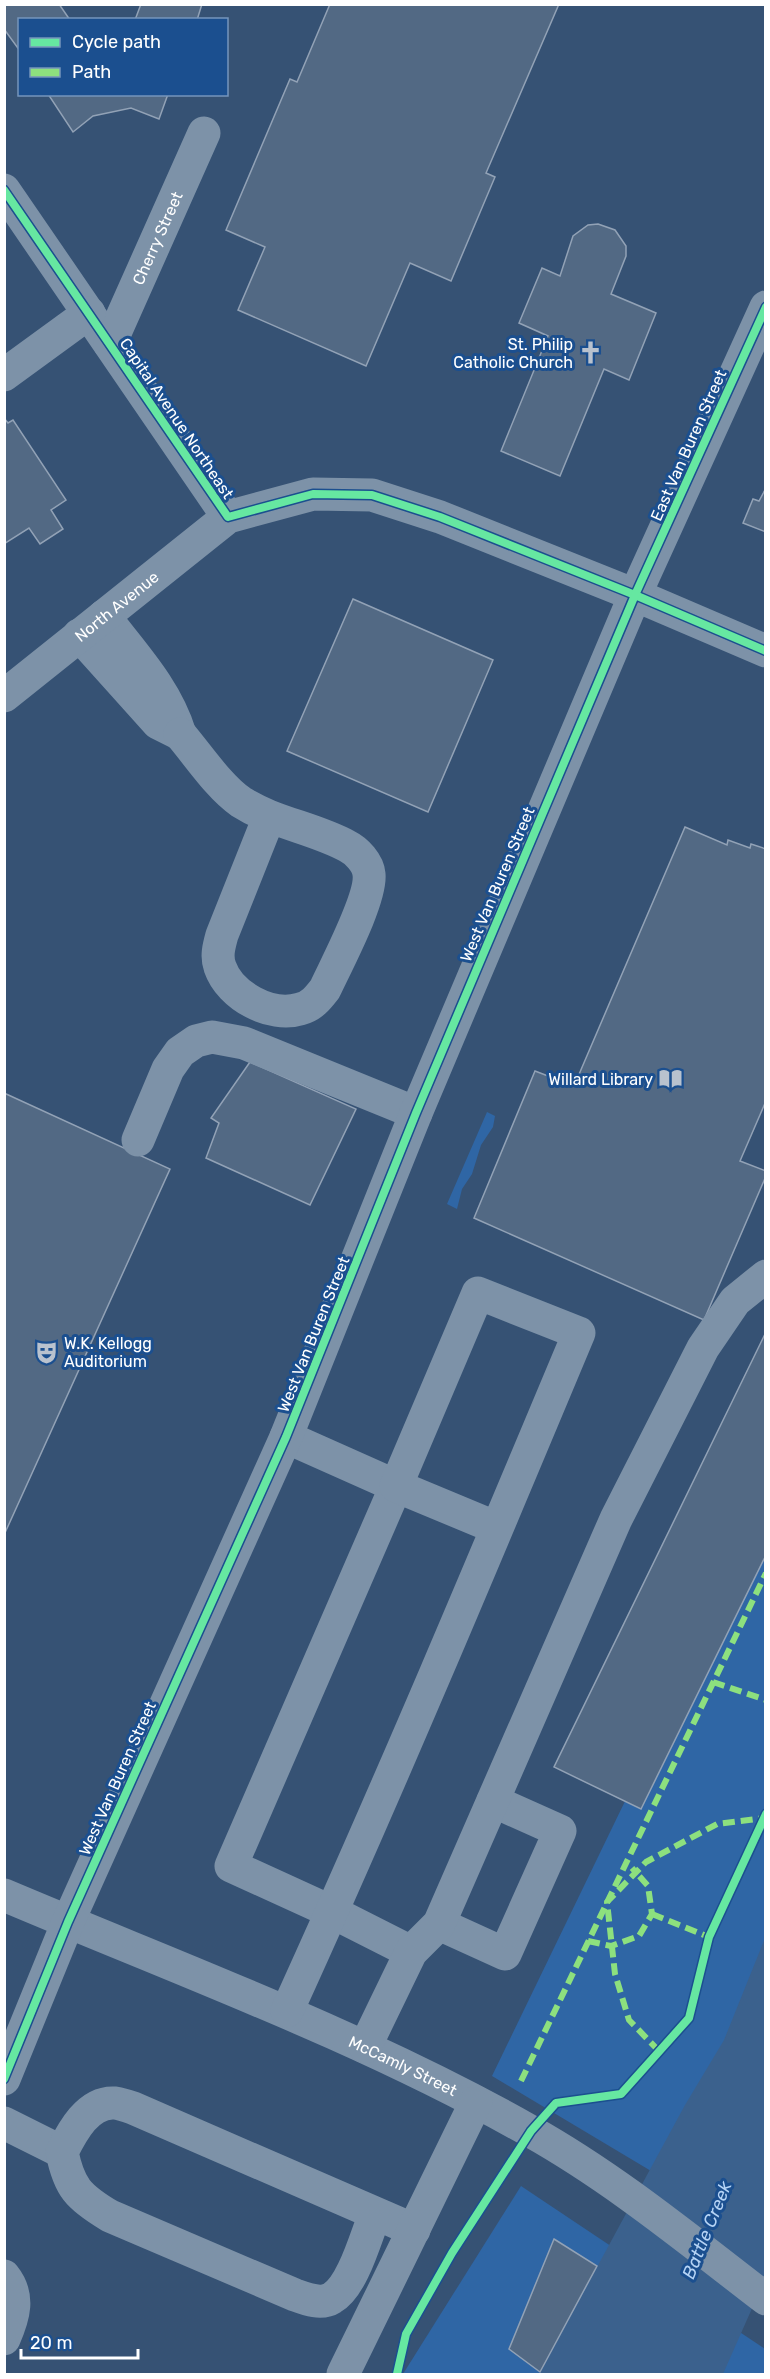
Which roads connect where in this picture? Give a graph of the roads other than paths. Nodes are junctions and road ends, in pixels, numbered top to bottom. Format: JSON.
{"nodes":[{"id":1,"x":204,"y":133,"type":"dead end"},
{"id":2,"x":4,"y":190,"type":"edge"},
{"id":3,"x":765,"y":307,"type":"edge"},
{"id":4,"x":89,"y":313,"type":"junction"},
{"id":5,"x":110,"y":344,"type":"junction"},
{"id":6,"x":4,"y":375,"type":"edge"},
{"id":7,"x":228,"y":517,"type":"junction"},
{"id":8,"x":635,"y":595,"type":"junction"},
{"id":9,"x":92,"y":626,"type":"junction"},
{"id":10,"x":765,"y":651,"type":"edge"},
{"id":11,"x":4,"y":696,"type":"edge"},
{"id":12,"x":269,"y":817,"type":"junction"},
{"id":13,"x":416,"y":1113,"type":"junction"},
{"id":14,"x":138,"y":1140,"type":"dead end"},
{"id":15,"x":765,"y":1276,"type":"edge"},
{"id":16,"x":286,"y":1437,"type":"junction"},
{"id":17,"x":396,"y":1486,"type":"junction"},
{"id":18,"x":497,"y":1528,"type":"junction"},
{"id":19,"x":493,"y":1801,"type":"junction"},
{"id":20,"x":4,"y":1895,"type":"edge"},
{"id":21,"x":332,"y":1912,"type":"junction"},
{"id":22,"x":68,"y":1922,"type":"junction"},
{"id":23,"x":439,"y":1924,"type":"junction"},
{"id":24,"x":411,"y":1952,"type":"junction"},
{"id":25,"x":287,"y":2011,"type":"junction"},
{"id":26,"x":365,"y":2047,"type":"junction"},
{"id":27,"x":4,"y":2079,"type":"edge"},
{"id":28,"x":476,"y":2102,"type":"junction"},
{"id":29,"x":4,"y":2123,"type":"edge"},
{"id":30,"x":62,"y":2152,"type":"junction"},
{"id":31,"x":375,"y":2214,"type":"junction"},
{"id":32,"x":414,"y":2230,"type":"junction"},
{"id":33,"x":4,"y":2276,"type":"edge"},
{"id":34,"x":765,"y":2299,"type":"edge"},
{"id":35,"x":4,"y":2338,"type":"edge"},
{"id":36,"x":344,"y":2374,"type":"edge"}],
"edges":[{"from":1,"to":5,"type":"street","name":"Cherry Street"},
{"from":2,"to":4,"type":"street","name":"Capital Avenue Northeast"},
{"from":3,"to":8,"type":"street","name":"East Van Buren Street"},
{"from":4,"to":5,"type":"street","name":"Capital Avenue Northeast"},
{"from":4,"to":6,"type":"street"},
{"from":5,"to":7,"type":"street","name":"Capital Avenue Northeast"},
{"from":7,"to":8,"type":"street","name":"Capital Avenue Northeast"},
{"from":7,"to":9,"type":"street","name":"North Avenue"},
{"from":8,"to":10,"type":"street","name":"Capital Avenue Northeast"},
{"from":8,"to":13,"type":"street","name":"West Van Buren Street"},
{"from":9,"to":11,"type":"street","name":"North Avenue"},
{"from":9,"to":12,"type":"street"},
{"from":12,"to":12,"type":"street"},
{"from":13,"to":14,"type":"street"},
{"from":13,"to":16,"type":"street","name":"West Van Buren Street"},
{"from":15,"to":19,"type":"street"},
{"from":16,"to":17,"type":"street"},
{"from":16,"to":22,"type":"street","name":"West Van Buren Street"},
{"from":17,"to":18,"type":"street"},
{"from":17,"to":18,"type":"street"},
{"from":17,"to":21,"type":"street"},
{"from":18,"to":21,"type":"street"},
{"from":19,"to":23,"type":"street"},
{"from":19,"to":23,"type":"street"},
{"from":20,"to":22,"type":"street","name":"McCamly Street"},
{"from":21,"to":24,"type":"street"},
{"from":21,"to":25,"type":"street"},
{"from":22,"to":25,"type":"street","name":"McCamly Street"},
{"from":22,"to":27,"type":"street","name":"West Van Buren Street"},
{"from":23,"to":24,"type":"street"},
{"from":24,"to":26,"type":"street"},
{"from":25,"to":26,"type":"street","name":"McCamly Street"},
{"from":26,"to":28,"type":"street","name":"McCamly Street"},
{"from":28,"to":32,"type":"street"},
{"from":28,"to":34,"type":"street","name":"McCamly Street"},
{"from":29,"to":30,"type":"street"},
{"from":30,"to":31,"type":"street"},
{"from":30,"to":31,"type":"street"},
{"from":31,"to":32,"type":"street"},
{"from":32,"to":36,"type":"street"},
{"from":33,"to":35,"type":"street"}]}
